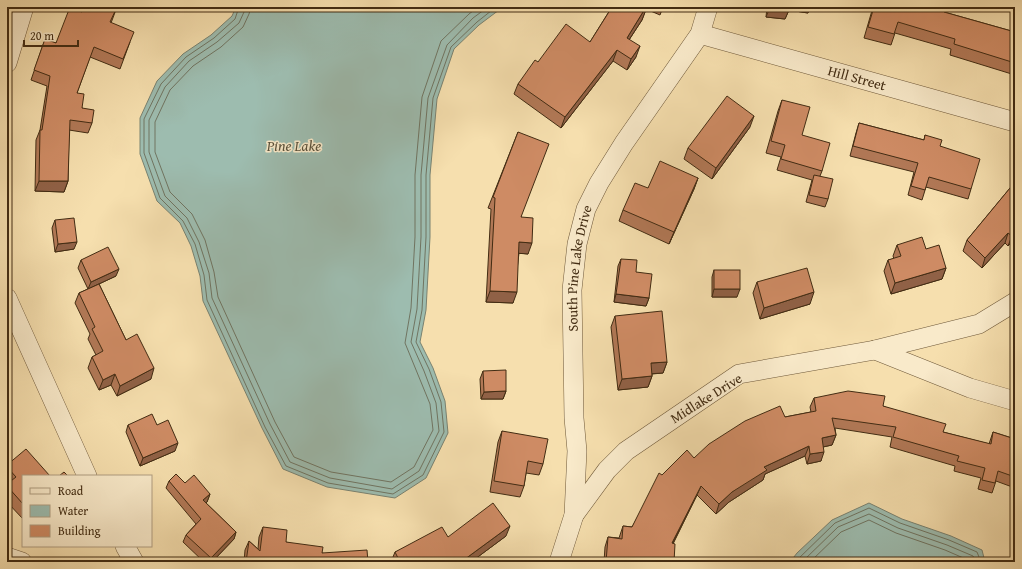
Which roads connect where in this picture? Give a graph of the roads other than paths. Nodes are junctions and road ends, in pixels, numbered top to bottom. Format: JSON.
{"nodes":[{"id":1,"x":708,"y":7,"type":"edge"},
{"id":2,"x":18,"y":9,"type":"edge"},
{"id":3,"x":700,"y":34,"type":"junction"},
{"id":4,"x":7,"y":63,"type":"edge"},
{"id":5,"x":1015,"y":122,"type":"edge"},
{"id":6,"x":7,"y":298,"type":"edge"},
{"id":7,"x":1015,"y":302,"type":"edge"},
{"id":8,"x":875,"y":350,"type":"junction"},
{"id":9,"x":1015,"y":400,"type":"edge"},
{"id":10,"x":86,"y":475,"type":"edge"},
{"id":11,"x":574,"y":515,"type":"junction"},
{"id":12,"x":126,"y":547,"type":"edge"},
{"id":13,"x":7,"y":557,"type":"edge"},
{"id":14,"x":22,"y":562,"type":"edge"},
{"id":15,"x":134,"y":562,"type":"edge"},
{"id":16,"x":559,"y":562,"type":"edge"}],
"edges":[{"from":1,"to":3,"type":"street","name":"South Pine Lake Drive"},
{"from":2,"to":4,"type":"street"},
{"from":3,"to":5,"type":"street","name":"Hill Street"},
{"from":3,"to":11,"type":"street","name":"South Pine Lake Drive"},
{"from":6,"to":10,"type":"street"},
{"from":7,"to":8,"type":"street","name":"Midlake Drive"},
{"from":8,"to":9,"type":"street"},
{"from":8,"to":11,"type":"street","name":"Midlake Drive"},
{"from":11,"to":16,"type":"street","name":"South Pine Lake Drive"},
{"from":12,"to":15,"type":"street"},
{"from":13,"to":14,"type":"street"}]}
